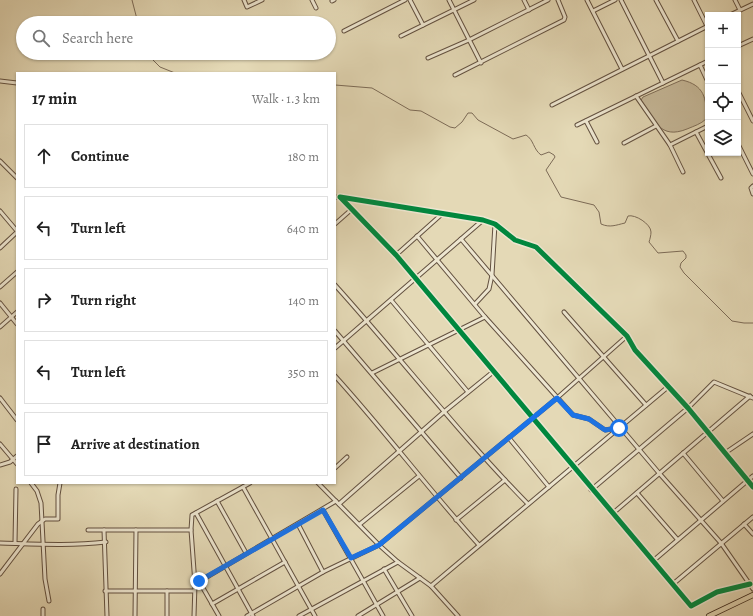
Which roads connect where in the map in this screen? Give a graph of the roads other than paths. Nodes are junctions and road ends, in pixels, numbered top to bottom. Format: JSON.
{"nodes":[{"id":1,"x":244,"y":0,"type":"edge"},
{"id":2,"x":262,"y":0,"type":"edge"},
{"id":3,"x":312,"y":0,"type":"edge"},
{"id":4,"x":405,"y":0,"type":"edge"},
{"id":5,"x":410,"y":0,"type":"edge"},
{"id":6,"x":449,"y":0,"type":"edge"},
{"id":7,"x":474,"y":0,"type":"edge"},
{"id":8,"x":524,"y":0,"type":"edge"},
{"id":9,"x":548,"y":0,"type":"edge"},
{"id":10,"x":558,"y":0,"type":"edge"},
{"id":11,"x":587,"y":0,"type":"edge"},
{"id":12,"x":615,"y":0,"type":"edge"},
{"id":13,"x":621,"y":0,"type":"edge"},
{"id":14,"x":656,"y":0,"type":"edge"},
{"id":15,"x":694,"y":0,"type":"edge"},
{"id":16,"x":735,"y":0,"type":"edge"},
{"id":17,"x":753,"y":4,"type":"edge"},
{"id":18,"x":316,"y":8,"type":"dead end"},
{"id":19,"x":454,"y":10,"type":"junction"},
{"id":20,"x":528,"y":10,"type":"junction"},
{"id":21,"x":740,"y":10,"type":"junction"},
{"id":22,"x":593,"y":11,"type":"junction"},
{"id":23,"x":736,"y":12,"type":"edge"},
{"id":24,"x":705,"y":21,"type":"edge"},
{"id":25,"x":423,"y":25,"type":"junction"},
{"id":26,"x":705,"y":28,"type":"edge"},
{"id":27,"x":344,"y":31,"type":"dead end"},
{"id":28,"x":401,"y":36,"type":"dead end"},
{"id":29,"x":469,"y":40,"type":"junction"},
{"id":30,"x":753,"y":40,"type":"edge"},
{"id":31,"x":678,"y":41,"type":"junction"},
{"id":32,"x":741,"y":45,"type":"edge"},
{"id":33,"x":649,"y":55,"type":"junction"},
{"id":34,"x":428,"y":58,"type":"dead end"},
{"id":35,"x":705,"y":62,"type":"edge"},
{"id":36,"x":481,"y":63,"type":"junction"},
{"id":37,"x":700,"y":65,"type":"junction"},
{"id":38,"x":622,"y":69,"type":"junction"},
{"id":39,"x":455,"y":75,"type":"dead end"},
{"id":40,"x":705,"y":76,"type":"edge"},
{"id":41,"x":0,"y":81,"type":"edge"},
{"id":42,"x":16,"y":83,"type":"edge"},
{"id":43,"x":663,"y":83,"type":"junction"},
{"id":44,"x":636,"y":96,"type":"junction"},
{"id":45,"x":741,"y":96,"type":"edge"},
{"id":46,"x":552,"y":105,"type":"dead end"},
{"id":47,"x":751,"y":114,"type":"edge"},
{"id":48,"x":586,"y":120,"type":"junction"},
{"id":49,"x":753,"y":121,"type":"edge"},
{"id":50,"x":577,"y":125,"type":"dead end"},
{"id":51,"x":656,"y":126,"type":"junction"},
{"id":52,"x":705,"y":128,"type":"edge"},
{"id":53,"x":696,"y":132,"type":"junction"},
{"id":54,"x":596,"y":142,"type":"dead end"},
{"id":55,"x":624,"y":143,"type":"dead end"},
{"id":56,"x":670,"y":145,"type":"junction"},
{"id":57,"x":741,"y":150,"type":"edge"},
{"id":58,"x":0,"y":161,"type":"edge"},
{"id":59,"x":683,"y":172,"type":"dead end"},
{"id":60,"x":753,"y":174,"type":"edge"},
{"id":61,"x":16,"y":177,"type":"edge"},
{"id":62,"x":721,"y":178,"type":"dead end"},
{"id":63,"x":753,"y":186,"type":"edge"},
{"id":64,"x":753,"y":194,"type":"edge"},
{"id":65,"x":336,"y":197,"type":"edge"},
{"id":66,"x":341,"y":198,"type":"junction"},
{"id":67,"x":352,"y":208,"type":"junction"},
{"id":68,"x":0,"y":211,"type":"edge"},
{"id":69,"x":442,"y":214,"type":"junction"},
{"id":70,"x":483,"y":220,"type":"junction"},
{"id":71,"x":336,"y":223,"type":"edge"},
{"id":72,"x":495,"y":224,"type":"junction"},
{"id":73,"x":16,"y":231,"type":"edge"},
{"id":74,"x":16,"y":233,"type":"edge"},
{"id":75,"x":417,"y":236,"type":"junction"},
{"id":76,"x":461,"y":239,"type":"junction"},
{"id":77,"x":0,"y":248,"type":"edge"},
{"id":78,"x":396,"y":255,"type":"junction"},
{"id":79,"x":437,"y":260,"type":"junction"},
{"id":80,"x":16,"y":273,"type":"edge"},
{"id":81,"x":492,"y":275,"type":"junction"},
{"id":82,"x":415,"y":279,"type":"junction"},
{"id":83,"x":336,"y":286,"type":"edge"},
{"id":84,"x":0,"y":287,"type":"edge"},
{"id":85,"x":391,"y":300,"type":"junction"},
{"id":86,"x":0,"y":303,"type":"edge"},
{"id":87,"x":475,"y":304,"type":"junction"},
{"id":88,"x":564,"y":312,"type":"dead end"},
{"id":89,"x":16,"y":313,"type":"edge"},
{"id":90,"x":12,"y":317,"type":"junction"},
{"id":91,"x":485,"y":317,"type":"junction"},
{"id":92,"x":367,"y":320,"type":"junction"},
{"id":93,"x":16,"y":323,"type":"edge"},
{"id":94,"x":0,"y":327,"type":"edge"},
{"id":95,"x":458,"y":330,"type":"junction"},
{"id":96,"x":336,"y":332,"type":"edge"},
{"id":97,"x":628,"y":336,"type":"junction"},
{"id":98,"x":343,"y":341,"type":"junction"},
{"id":99,"x":429,"y":344,"type":"junction"},
{"id":100,"x":336,"y":347,"type":"edge"},
{"id":101,"x":401,"y":358,"type":"junction"},
{"id":102,"x":603,"y":358,"type":"junction"},
{"id":103,"x":493,"y":372,"type":"junction"},
{"id":104,"x":372,"y":374,"type":"junction"},
{"id":105,"x":336,"y":377,"type":"edge"},
{"id":106,"x":580,"y":378,"type":"junction"},
{"id":107,"x":669,"y":386,"type":"junction"},
{"id":108,"x":468,"y":392,"type":"junction"},
{"id":109,"x":752,"y":397,"type":"edge"},
{"id":110,"x":0,"y":398,"type":"edge"},
{"id":111,"x":557,"y":398,"type":"junction"},
{"id":112,"x":646,"y":405,"type":"junction"},
{"id":113,"x":688,"y":408,"type":"junction"},
{"id":114,"x":445,"y":412,"type":"junction"},
{"id":115,"x":532,"y":418,"type":"junction"},
{"id":116,"x":16,"y":419,"type":"edge"},
{"id":117,"x":620,"y":427,"type":"junction"},
{"id":118,"x":422,"y":432,"type":"junction"},
{"id":119,"x":708,"y":432,"type":"junction"},
{"id":120,"x":753,"y":434,"type":"edge"},
{"id":121,"x":509,"y":438,"type":"junction"},
{"id":122,"x":0,"y":444,"type":"edge"},
{"id":123,"x":640,"y":448,"type":"junction"},
{"id":124,"x":400,"y":452,"type":"junction"},
{"id":125,"x":683,"y":453,"type":"junction"},
{"id":126,"x":725,"y":453,"type":"junction"},
{"id":127,"x":347,"y":457,"type":"dead end"},
{"id":128,"x":484,"y":458,"type":"junction"},
{"id":129,"x":14,"y":459,"type":"junction"},
{"id":130,"x":16,"y":462,"type":"edge"},
{"id":131,"x":0,"y":465,"type":"edge"},
{"id":132,"x":336,"y":467,"type":"edge"},
{"id":133,"x":573,"y":467,"type":"junction"},
{"id":134,"x":659,"y":473,"type":"junction"},
{"id":135,"x":419,"y":476,"type":"junction"},
{"id":136,"x":753,"y":476,"type":"edge"},
{"id":137,"x":461,"y":478,"type":"junction"},
{"id":138,"x":505,"y":480,"type":"junction"},
{"id":139,"x":747,"y":481,"type":"junction"},
{"id":140,"x":32,"y":484,"type":"edge"},
{"id":141,"x":60,"y":484,"type":"edge"},
{"id":142,"x":248,"y":484,"type":"edge"},
{"id":143,"x":319,"y":484,"type":"edge"},
{"id":144,"x":243,"y":487,"type":"junction"},
{"id":145,"x":549,"y":487,"type":"junction"},
{"id":146,"x":753,"y":487,"type":"edge"},
{"id":147,"x":16,"y":489,"type":"dead end"},
{"id":148,"x":591,"y":490,"type":"junction"},
{"id":149,"x":637,"y":493,"type":"junction"},
{"id":150,"x":436,"y":498,"type":"junction"},
{"id":151,"x":217,"y":501,"type":"junction"},
{"id":152,"x":723,"y":501,"type":"junction"},
{"id":153,"x":338,"y":503,"type":"junction"},
{"id":154,"x":528,"y":504,"type":"junction"},
{"id":155,"x":323,"y":510,"type":"junction"},
{"id":156,"x":196,"y":513,"type":"junction"},
{"id":157,"x":612,"y":514,"type":"junction"},
{"id":158,"x":753,"y":517,"type":"edge"},
{"id":159,"x":42,"y":520,"type":"junction"},
{"id":160,"x":456,"y":520,"type":"junction"},
{"id":161,"x":701,"y":520,"type":"junction"},
{"id":162,"x":298,"y":524,"type":"junction"},
{"id":163,"x":360,"y":524,"type":"junction"},
{"id":164,"x":744,"y":524,"type":"junction"},
{"id":165,"x":88,"y":530,"type":"dead end"},
{"id":166,"x":104,"y":530,"type":"junction"},
{"id":167,"x":136,"y":530,"type":"junction"},
{"id":168,"x":191,"y":530,"type":"junction"},
{"id":169,"x":753,"y":534,"type":"edge"},
{"id":170,"x":272,"y":538,"type":"junction"},
{"id":171,"x":677,"y":539,"type":"junction"},
{"id":172,"x":106,"y":542,"type":"junction"},
{"id":173,"x":0,"y":543,"type":"edge"},
{"id":174,"x":15,"y":543,"type":"junction"},
{"id":175,"x":721,"y":543,"type":"junction"},
{"id":176,"x":22,"y":544,"type":"junction"},
{"id":177,"x":42,"y":545,"type":"junction"},
{"id":178,"x":379,"y":545,"type":"junction"},
{"id":179,"x":479,"y":546,"type":"junction"},
{"id":180,"x":246,"y":553,"type":"junction"},
{"id":181,"x":351,"y":558,"type":"junction"},
{"id":182,"x":653,"y":561,"type":"junction"},
{"id":183,"x":285,"y":562,"type":"junction"},
{"id":184,"x":398,"y":562,"type":"junction"},
{"id":185,"x":224,"y":566,"type":"junction"},
{"id":186,"x":384,"y":569,"type":"junction"},
{"id":187,"x":323,"y":572,"type":"junction"},
{"id":188,"x":0,"y":574,"type":"edge"},
{"id":189,"x":420,"y":578,"type":"junction"},
{"id":190,"x":199,"y":581,"type":"junction"},
{"id":191,"x":363,"y":581,"type":"junction"},
{"id":192,"x":194,"y":584,"type":"junction"},
{"id":193,"x":673,"y":584,"type":"junction"},
{"id":194,"x":750,"y":584,"type":"junction"},
{"id":195,"x":298,"y":586,"type":"junction"},
{"id":196,"x":431,"y":586,"type":"junction"},
{"id":197,"x":753,"y":588,"type":"edge"},
{"id":198,"x":238,"y":589,"type":"junction"},
{"id":199,"x":134,"y":591,"type":"junction"},
{"id":200,"x":167,"y":591,"type":"junction"},
{"id":201,"x":193,"y":591,"type":"junction"},
{"id":202,"x":105,"y":592,"type":"junction"},
{"id":203,"x":398,"y":592,"type":"junction"},
{"id":204,"x":753,"y":595,"type":"edge"},
{"id":205,"x":49,"y":601,"type":"dead end"},
{"id":206,"x":212,"y":604,"type":"junction"},
{"id":207,"x":376,"y":605,"type":"junction"},
{"id":208,"x":43,"y":609,"type":"dead end"},
{"id":209,"x":312,"y":609,"type":"junction"},
{"id":210,"x":253,"y":615,"type":"edge"},
{"id":211,"x":43,"y":616,"type":"edge"},
{"id":212,"x":107,"y":616,"type":"edge"},
{"id":213,"x":135,"y":616,"type":"edge"},
{"id":214,"x":167,"y":616,"type":"edge"},
{"id":215,"x":194,"y":616,"type":"edge"},
{"id":216,"x":219,"y":616,"type":"edge"},
{"id":217,"x":247,"y":616,"type":"edge"},
{"id":218,"x":299,"y":616,"type":"edge"},
{"id":219,"x":316,"y":616,"type":"edge"},
{"id":220,"x":358,"y":616,"type":"edge"},
{"id":221,"x":382,"y":616,"type":"edge"},
{"id":222,"x":412,"y":616,"type":"edge"},
{"id":223,"x":458,"y":616,"type":"edge"},
{"id":224,"x":709,"y":616,"type":"edge"}],
"edges":[{"from":1,"to":2,"type":"street"},
{"from":3,"to":18,"type":"street"},
{"from":4,"to":27,"type":"street"},
{"from":5,"to":25,"type":"street"},
{"from":6,"to":19,"type":"street"},
{"from":7,"to":19,"type":"street"},
{"from":8,"to":20,"type":"street"},
{"from":9,"to":20,"type":"street"},
{"from":10,"to":36,"type":"street"},
{"from":11,"to":22,"type":"street"},
{"from":12,"to":22,"type":"street"},
{"from":13,"to":33,"type":"street"},
{"from":14,"to":31,"type":"street"},
{"from":15,"to":24,"type":"street"},
{"from":16,"to":21,"type":"street"},
{"from":17,"to":21,"type":"street"},
{"from":19,"to":25,"type":"street"},
{"from":19,"to":29,"type":"street"},
{"from":20,"to":29,"type":"street"},
{"from":21,"to":23,"type":"street"},
{"from":22,"to":38,"type":"street"},
{"from":25,"to":28,"type":"street"},
{"from":26,"to":31,"type":"street"},
{"from":29,"to":34,"type":"street"},
{"from":29,"to":36,"type":"street"},
{"from":30,"to":32,"type":"street"},
{"from":31,"to":33,"type":"street"},
{"from":33,"to":38,"type":"street"},
{"from":33,"to":43,"type":"street"},
{"from":35,"to":37,"type":"street"},
{"from":36,"to":39,"type":"street"},
{"from":37,"to":40,"type":"street"},
{"from":37,"to":43,"type":"street"},
{"from":38,"to":46,"type":"street"},
{"from":41,"to":42,"type":"street"},
{"from":43,"to":44,"type":"street"},
{"from":44,"to":48,"type":"street"},
{"from":44,"to":51,"type":"street"},
{"from":45,"to":47,"type":"street"},
{"from":47,"to":49,"type":"street"},
{"from":48,"to":50,"type":"street"},
{"from":48,"to":54,"type":"street"},
{"from":51,"to":55,"type":"street"},
{"from":51,"to":56,"type":"street"},
{"from":52,"to":53,"type":"street"},
{"from":53,"to":56,"type":"street"},
{"from":53,"to":62,"type":"street"},
{"from":56,"to":59,"type":"street"},
{"from":57,"to":60,"type":"street"},
{"from":58,"to":61,"type":"street"},
{"from":63,"to":64,"type":"street"},
{"from":65,"to":66,"type":"street"},
{"from":66,"to":67,"type":"street"},
{"from":66,"to":69,"type":"street"},
{"from":67,"to":71,"type":"street"},
{"from":67,"to":78,"type":"street"},
{"from":68,"to":73,"type":"street"},
{"from":69,"to":70,"type":"street"},
{"from":69,"to":75,"type":"street"},
{"from":70,"to":72,"type":"street"},
{"from":70,"to":76,"type":"street"},
{"from":72,"to":81,"type":"street"},
{"from":72,"to":97,"type":"street"},
{"from":74,"to":77,"type":"street"},
{"from":75,"to":78,"type":"street"},
{"from":75,"to":79,"type":"street"},
{"from":76,"to":79,"type":"street"},
{"from":76,"to":81,"type":"street"},
{"from":78,"to":82,"type":"street"},
{"from":79,"to":82,"type":"street"},
{"from":79,"to":87,"type":"street"},
{"from":80,"to":84,"type":"street"},
{"from":81,"to":87,"type":"street"},
{"from":81,"to":106,"type":"street"},
{"from":82,"to":85,"type":"street"},
{"from":82,"to":95,"type":"street"},
{"from":83,"to":92,"type":"street"},
{"from":85,"to":92,"type":"street"},
{"from":85,"to":99,"type":"street"},
{"from":86,"to":90,"type":"street"},
{"from":87,"to":91,"type":"street"},
{"from":88,"to":102,"type":"street"},
{"from":89,"to":90,"type":"street"},
{"from":90,"to":93,"type":"street"},
{"from":90,"to":94,"type":"street"},
{"from":91,"to":95,"type":"street"},
{"from":91,"to":111,"type":"street"},
{"from":92,"to":98,"type":"street"},
{"from":92,"to":101,"type":"street"},
{"from":95,"to":99,"type":"street"},
{"from":95,"to":103,"type":"street"},
{"from":96,"to":98,"type":"street"},
{"from":97,"to":102,"type":"street"},
{"from":97,"to":107,"type":"street"},
{"from":98,"to":100,"type":"street"},
{"from":98,"to":104,"type":"street"},
{"from":99,"to":101,"type":"street"},
{"from":99,"to":108,"type":"street"},
{"from":101,"to":104,"type":"street"},
{"from":101,"to":114,"type":"street"},
{"from":102,"to":106,"type":"street"},
{"from":102,"to":112,"type":"street"},
{"from":103,"to":108,"type":"street"},
{"from":103,"to":115,"type":"street"},
{"from":104,"to":118,"type":"street"},
{"from":105,"to":124,"type":"street"},
{"from":106,"to":111,"type":"street"},
{"from":106,"to":117,"type":"street"},
{"from":107,"to":112,"type":"street"},
{"from":107,"to":113,"type":"street"},
{"from":108,"to":114,"type":"street"},
{"from":109,"to":113,"type":"street"},
{"from":109,"to":119,"type":"street"},
{"from":110,"to":116,"type":"street"},
{"from":111,"to":115,"type":"street"},
{"from":111,"to":117,"type":"street"},
{"from":112,"to":117,"type":"street"},
{"from":113,"to":119,"type":"street"},
{"from":113,"to":123,"type":"street"},
{"from":114,"to":118,"type":"street"},
{"from":114,"to":128,"type":"street"},
{"from":115,"to":121,"type":"street"},
{"from":115,"to":133,"type":"street"},
{"from":117,"to":123,"type":"street"},
{"from":117,"to":133,"type":"street"},
{"from":118,"to":124,"type":"street"},
{"from":118,"to":137,"type":"street"},
{"from":119,"to":125,"type":"street"},
{"from":119,"to":126,"type":"street"},
{"from":120,"to":126,"type":"street"},
{"from":121,"to":128,"type":"street"},
{"from":121,"to":145,"type":"street"},
{"from":122,"to":129,"type":"street"},
{"from":123,"to":134,"type":"street"},
{"from":123,"to":148,"type":"street"},
{"from":124,"to":135,"type":"street"},
{"from":124,"to":153,"type":"street"},
{"from":125,"to":134,"type":"street"},
{"from":125,"to":152,"type":"street"},
{"from":126,"to":139,"type":"street"},
{"from":127,"to":132,"type":"street"},
{"from":128,"to":137,"type":"street"},
{"from":128,"to":138,"type":"street"},
{"from":129,"to":130,"type":"street"},
{"from":129,"to":131,"type":"street"},
{"from":133,"to":145,"type":"street"},
{"from":133,"to":148,"type":"street"},
{"from":134,"to":149,"type":"street"},
{"from":134,"to":161,"type":"street"},
{"from":135,"to":150,"type":"street"},
{"from":135,"to":163,"type":"street"},
{"from":136,"to":139,"type":"street"},
{"from":137,"to":150,"type":"street"},
{"from":138,"to":154,"type":"street"},
{"from":138,"to":160,"type":"street"},
{"from":139,"to":146,"type":"street"},
{"from":139,"to":152,"type":"street"},
{"from":140,"to":159,"type":"street"},
{"from":141,"to":159,"type":"street"},
{"from":142,"to":144,"type":"street"},
{"from":143,"to":153,"type":"street"},
{"from":144,"to":151,"type":"street"},
{"from":144,"to":170,"type":"street"},
{"from":145,"to":154,"type":"street"},
{"from":147,"to":174,"type":"street"},
{"from":148,"to":157,"type":"street"},
{"from":149,"to":157,"type":"street"},
{"from":149,"to":171,"type":"street"},
{"from":150,"to":160,"type":"street"},
{"from":150,"to":178,"type":"street"},
{"from":151,"to":156,"type":"street"},
{"from":151,"to":180,"type":"street"},
{"from":152,"to":161,"type":"street"},
{"from":153,"to":155,"type":"street"},
{"from":153,"to":163,"type":"street"},
{"from":154,"to":179,"type":"street"},
{"from":155,"to":162,"type":"street"},
{"from":155,"to":181,"type":"street"},
{"from":156,"to":168,"type":"street"},
{"from":156,"to":185,"type":"street"},
{"from":157,"to":182,"type":"street"},
{"from":158,"to":164,"type":"street"},
{"from":159,"to":176,"type":"street"},
{"from":159,"to":177,"type":"street"},
{"from":160,"to":179,"type":"street"},
{"from":161,"to":171,"type":"street"},
{"from":161,"to":175,"type":"street"},
{"from":162,"to":170,"type":"street"},
{"from":162,"to":187,"type":"street"},
{"from":163,"to":178,"type":"street"},
{"from":164,"to":169,"type":"street"},
{"from":164,"to":175,"type":"street"},
{"from":165,"to":166,"type":"street"},
{"from":166,"to":167,"type":"street"},
{"from":166,"to":172,"type":"street"},
{"from":167,"to":168,"type":"street"},
{"from":167,"to":199,"type":"street"},
{"from":168,"to":192,"type":"street"},
{"from":170,"to":180,"type":"street"},
{"from":170,"to":183,"type":"street"},
{"from":171,"to":182,"type":"street"},
{"from":172,"to":177,"type":"street"},
{"from":172,"to":202,"type":"street"},
{"from":173,"to":174,"type":"street"},
{"from":174,"to":176,"type":"street"},
{"from":175,"to":193,"type":"street"},
{"from":175,"to":194,"type":"street"},
{"from":176,"to":177,"type":"street"},
{"from":176,"to":188,"type":"street"},
{"from":177,"to":205,"type":"street"},
{"from":178,"to":181,"type":"street"},
{"from":178,"to":184,"type":"street"},
{"from":179,"to":196,"type":"street"},
{"from":180,"to":185,"type":"street"},
{"from":181,"to":187,"type":"street"},
{"from":181,"to":191,"type":"street"},
{"from":182,"to":193,"type":"street"},
{"from":183,"to":195,"type":"street"},
{"from":183,"to":198,"type":"street"},
{"from":184,"to":186,"type":"street"},
{"from":184,"to":189,"type":"street"},
{"from":185,"to":190,"type":"street"},
{"from":185,"to":198,"type":"street"},
{"from":186,"to":191,"type":"street"},
{"from":186,"to":203,"type":"street"},
{"from":187,"to":195,"type":"street"},
{"from":189,"to":196,"type":"street"},
{"from":189,"to":203,"type":"street"},
{"from":190,"to":192,"type":"street"},
{"from":190,"to":206,"type":"street"},
{"from":191,"to":207,"type":"street"},
{"from":191,"to":209,"type":"street"},
{"from":192,"to":201,"type":"street"},
{"from":193,"to":194,"type":"street"},
{"from":194,"to":197,"type":"street"},
{"from":195,"to":209,"type":"street"},
{"from":195,"to":210,"type":"street"},
{"from":196,"to":223,"type":"street"},
{"from":198,"to":206,"type":"street"},
{"from":198,"to":210,"type":"street"},
{"from":199,"to":200,"type":"street"},
{"from":199,"to":202,"type":"street"},
{"from":199,"to":213,"type":"street"},
{"from":200,"to":201,"type":"street"},
{"from":200,"to":214,"type":"street"},
{"from":201,"to":215,"type":"street"},
{"from":202,"to":212,"type":"street"},
{"from":203,"to":207,"type":"street"},
{"from":203,"to":222,"type":"street"},
{"from":204,"to":224,"type":"main road"},
{"from":206,"to":216,"type":"street"},
{"from":207,"to":220,"type":"street"},
{"from":207,"to":221,"type":"street"},
{"from":208,"to":211,"type":"street"},
{"from":209,"to":218,"type":"street"},
{"from":209,"to":219,"type":"street"},
{"from":210,"to":217,"type":"street"}]}
